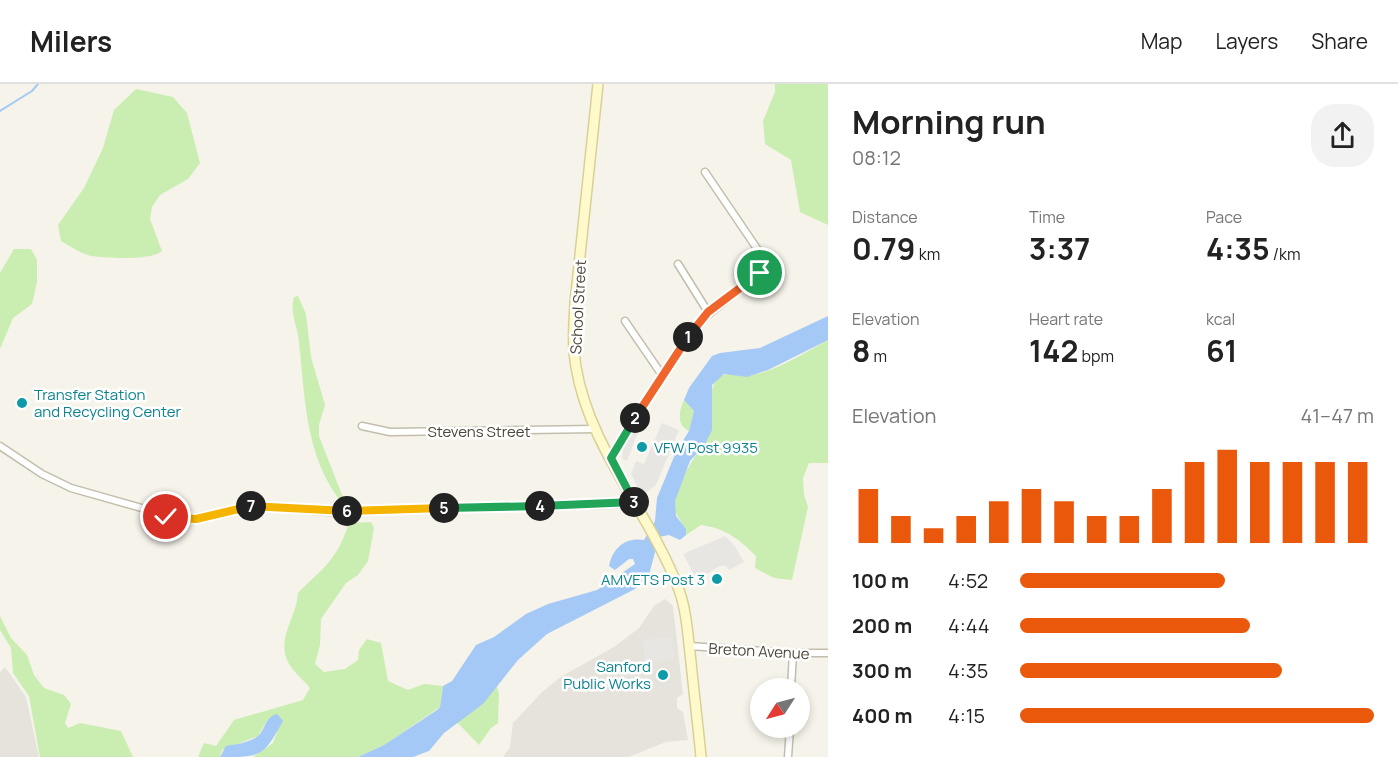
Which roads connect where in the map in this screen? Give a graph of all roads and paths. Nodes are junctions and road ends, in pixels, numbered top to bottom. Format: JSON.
{"nodes":[{"id":1,"x":598,"y":84,"type":"edge"},
{"id":2,"x":705,"y":172,"type":"dead end"},
{"id":3,"x":678,"y":264,"type":"dead end"},
{"id":4,"x":708,"y":312,"type":"junction"},
{"id":5,"x":625,"y":321,"type":"dead end"},
{"id":6,"x":662,"y":375,"type":"junction"},
{"id":7,"x":362,"y":426,"type":"dead end"},
{"id":8,"x":597,"y":429,"type":"junction"},
{"id":9,"x":0,"y":446,"type":"edge"},
{"id":10,"x":611,"y":458,"type":"junction"},
{"id":11,"x":635,"y":504,"type":"junction"},
{"id":12,"x":689,"y":646,"type":"junction"},
{"id":13,"x":793,"y":653,"type":"junction"},
{"id":14,"x":828,"y":653,"type":"edge"},
{"id":15,"x":792,"y":678,"type":"edge"},
{"id":16,"x":789,"y":738,"type":"edge"},
{"id":17,"x":701,"y":757,"type":"edge"},
{"id":18,"x":788,"y":757,"type":"edge"}],
"edges":[{"from":1,"to":8,"type":"street","name":"School Street"},
{"from":2,"to":4,"type":"street"},
{"from":3,"to":4,"type":"street"},
{"from":4,"to":6,"type":"street"},
{"from":5,"to":6,"type":"street"},
{"from":6,"to":10,"type":"street"},
{"from":7,"to":8,"type":"street","name":"Stevens Street"},
{"from":8,"to":10,"type":"street","name":"School Street"},
{"from":9,"to":11,"type":"street"},
{"from":10,"to":11,"type":"street","name":"School Street"},
{"from":11,"to":12,"type":"street","name":"School Street"},
{"from":12,"to":13,"type":"street","name":"Breton Avenue"},
{"from":12,"to":17,"type":"street","name":"School Street"},
{"from":13,"to":14,"type":"street","name":"Breton Avenue"},
{"from":13,"to":15,"type":"street"},
{"from":16,"to":18,"type":"street"}]}
